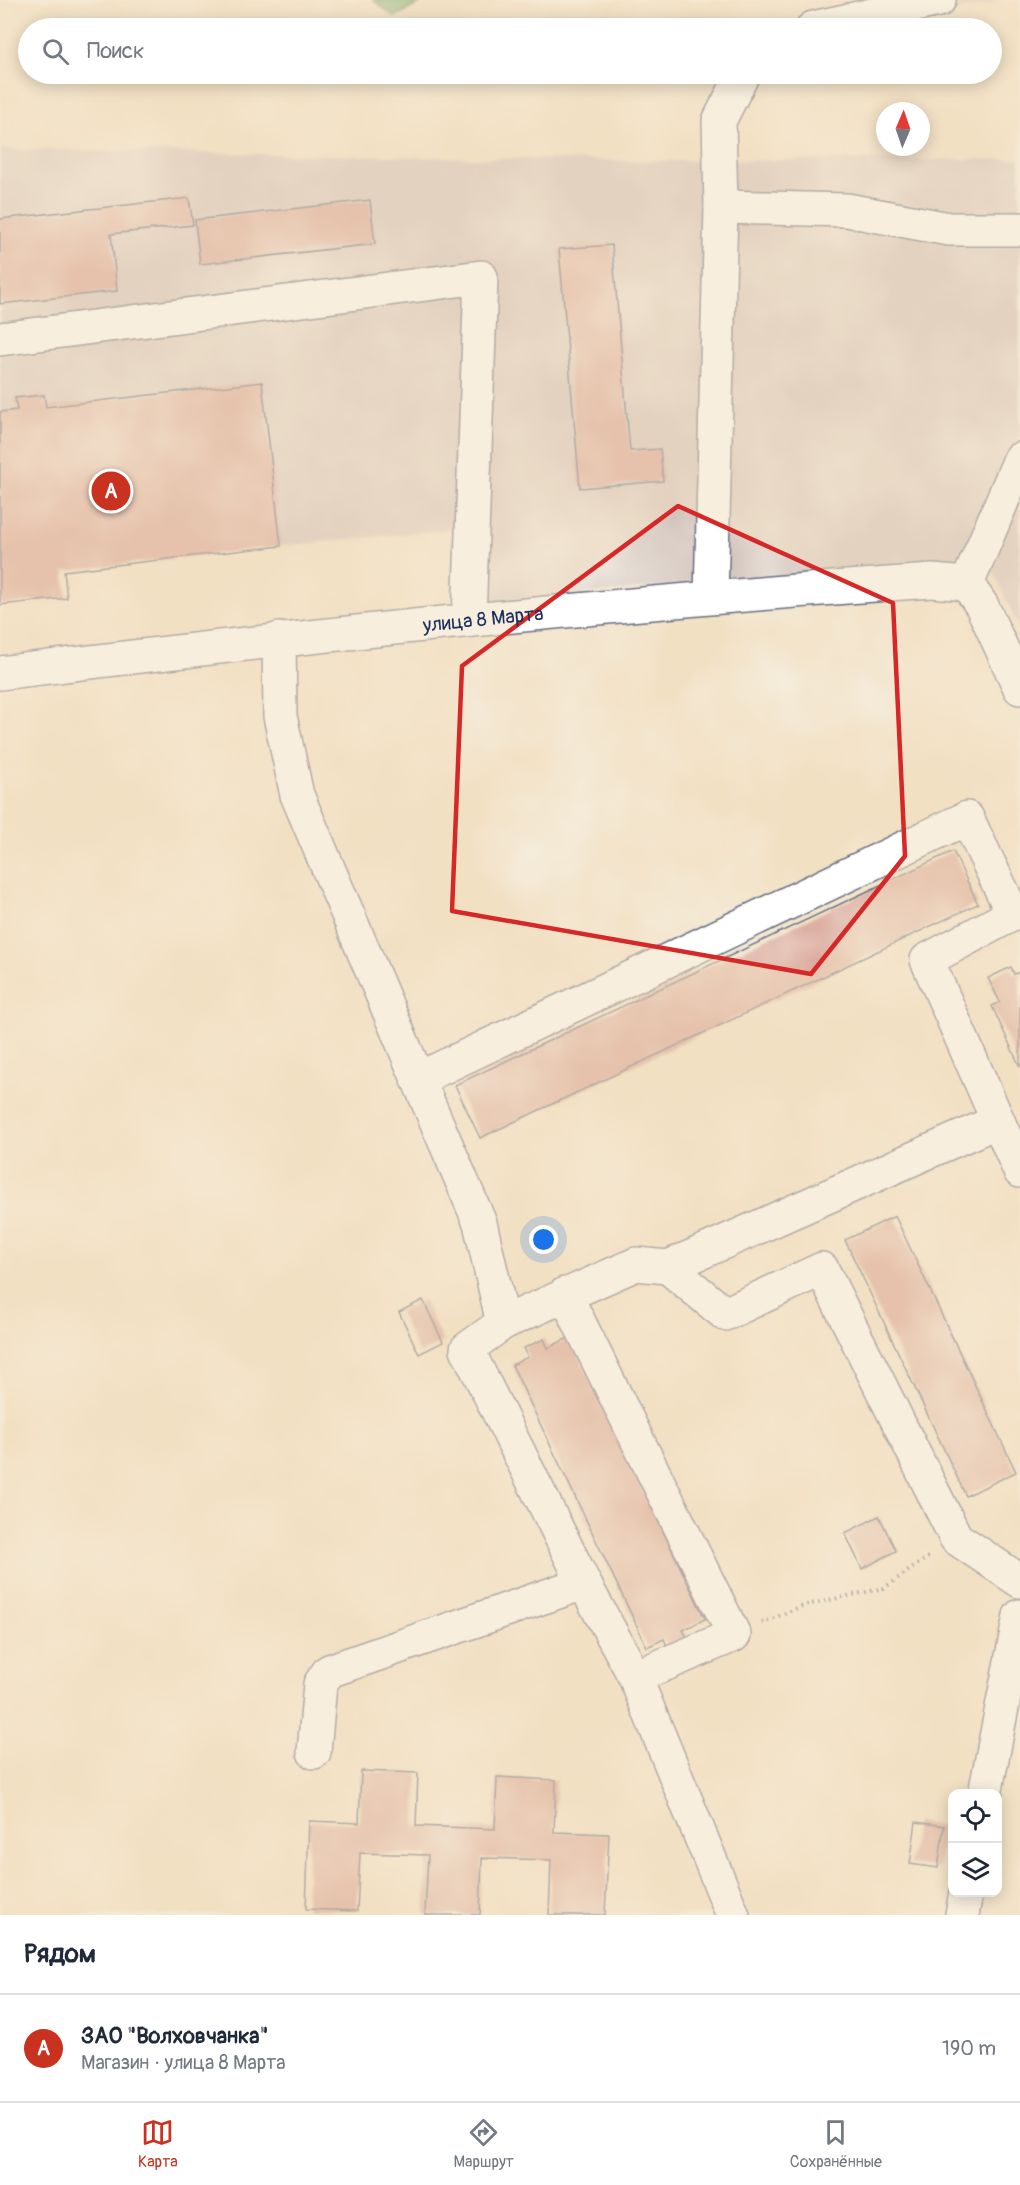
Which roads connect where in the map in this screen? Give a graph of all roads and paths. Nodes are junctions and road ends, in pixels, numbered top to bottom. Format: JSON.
{"nodes":[{"id":1,"x":934,"y":0,"type":"edge"},
{"id":2,"x":856,"y":18,"type":"edge"},
{"id":3,"x":738,"y":84,"type":"edge"},
{"id":4,"x":721,"y":207,"type":"junction"},
{"id":5,"x":1020,"y":229,"type":"edge"},
{"id":6,"x":0,"y":339,"type":"edge"},
{"id":7,"x":1020,"y":459,"type":"edge"},
{"id":8,"x":967,"y":584,"type":"junction"},
{"id":9,"x":711,"y":596,"type":"junction"},
{"id":10,"x":469,"y":620,"type":"junction"},
{"id":11,"x":279,"y":639,"type":"junction"},
{"id":12,"x":0,"y":673,"type":"edge"},
{"id":13,"x":1020,"y":688,"type":"edge"},
{"id":14,"x":418,"y":1079,"type":"junction"},
{"id":15,"x":998,"y":1121,"type":"junction"},
{"id":16,"x":1020,"y":1171,"type":"edge"},
{"id":17,"x":668,"y":1267,"type":"junction"},
{"id":18,"x":565,"y":1294,"type":"junction"},
{"id":19,"x":503,"y":1323,"type":"junction"},
{"id":20,"x":956,"y":1538,"type":"junction"},
{"id":21,"x":1020,"y":1581,"type":"edge"},
{"id":22,"x":584,"y":1583,"type":"junction"},
{"id":23,"x":1020,"y":1616,"type":"edge"},
{"id":24,"x":734,"y":1635,"type":"junction"},
{"id":25,"x":635,"y":1677,"type":"junction"},
{"id":26,"x":314,"y":1752,"type":"dead end"},
{"id":27,"x":986,"y":1789,"type":"edge"},
{"id":28,"x":965,"y":1897,"type":"edge"},
{"id":29,"x":733,"y":1915,"type":"edge"},
{"id":30,"x":962,"y":1915,"type":"edge"}],
"edges":[{"from":1,"to":2,"type":"street"},
{"from":3,"to":4,"type":"street"},
{"from":4,"to":5,"type":"street"},
{"from":4,"to":9,"type":"street"},
{"from":6,"to":10,"type":"street"},
{"from":7,"to":8,"type":"street"},
{"from":8,"to":9,"type":"street","name":"улица 8 Марта"},
{"from":8,"to":13,"type":"street"},
{"from":9,"to":10,"type":"street","name":"улица 8 Марта"},
{"from":10,"to":11,"type":"street","name":"улица 8 Марта"},
{"from":11,"to":12,"type":"street","name":"улица 8 Марта"},
{"from":11,"to":14,"type":"street"},
{"from":14,"to":15,"type":"street"},
{"from":14,"to":19,"type":"street"},
{"from":15,"to":16,"type":"street"},
{"from":15,"to":17,"type":"street"},
{"from":17,"to":18,"type":"street"},
{"from":17,"to":20,"type":"street"},
{"from":18,"to":19,"type":"street"},
{"from":18,"to":24,"type":"street"},
{"from":19,"to":22,"type":"street"},
{"from":20,"to":21,"type":"street"},
{"from":20,"to":24,"type":"path"},
{"from":22,"to":25,"type":"street"},
{"from":22,"to":26,"type":"street"},
{"from":23,"to":27,"type":"street"},
{"from":24,"to":25,"type":"street"},
{"from":25,"to":29,"type":"street"},
{"from":28,"to":30,"type":"street"}]}
